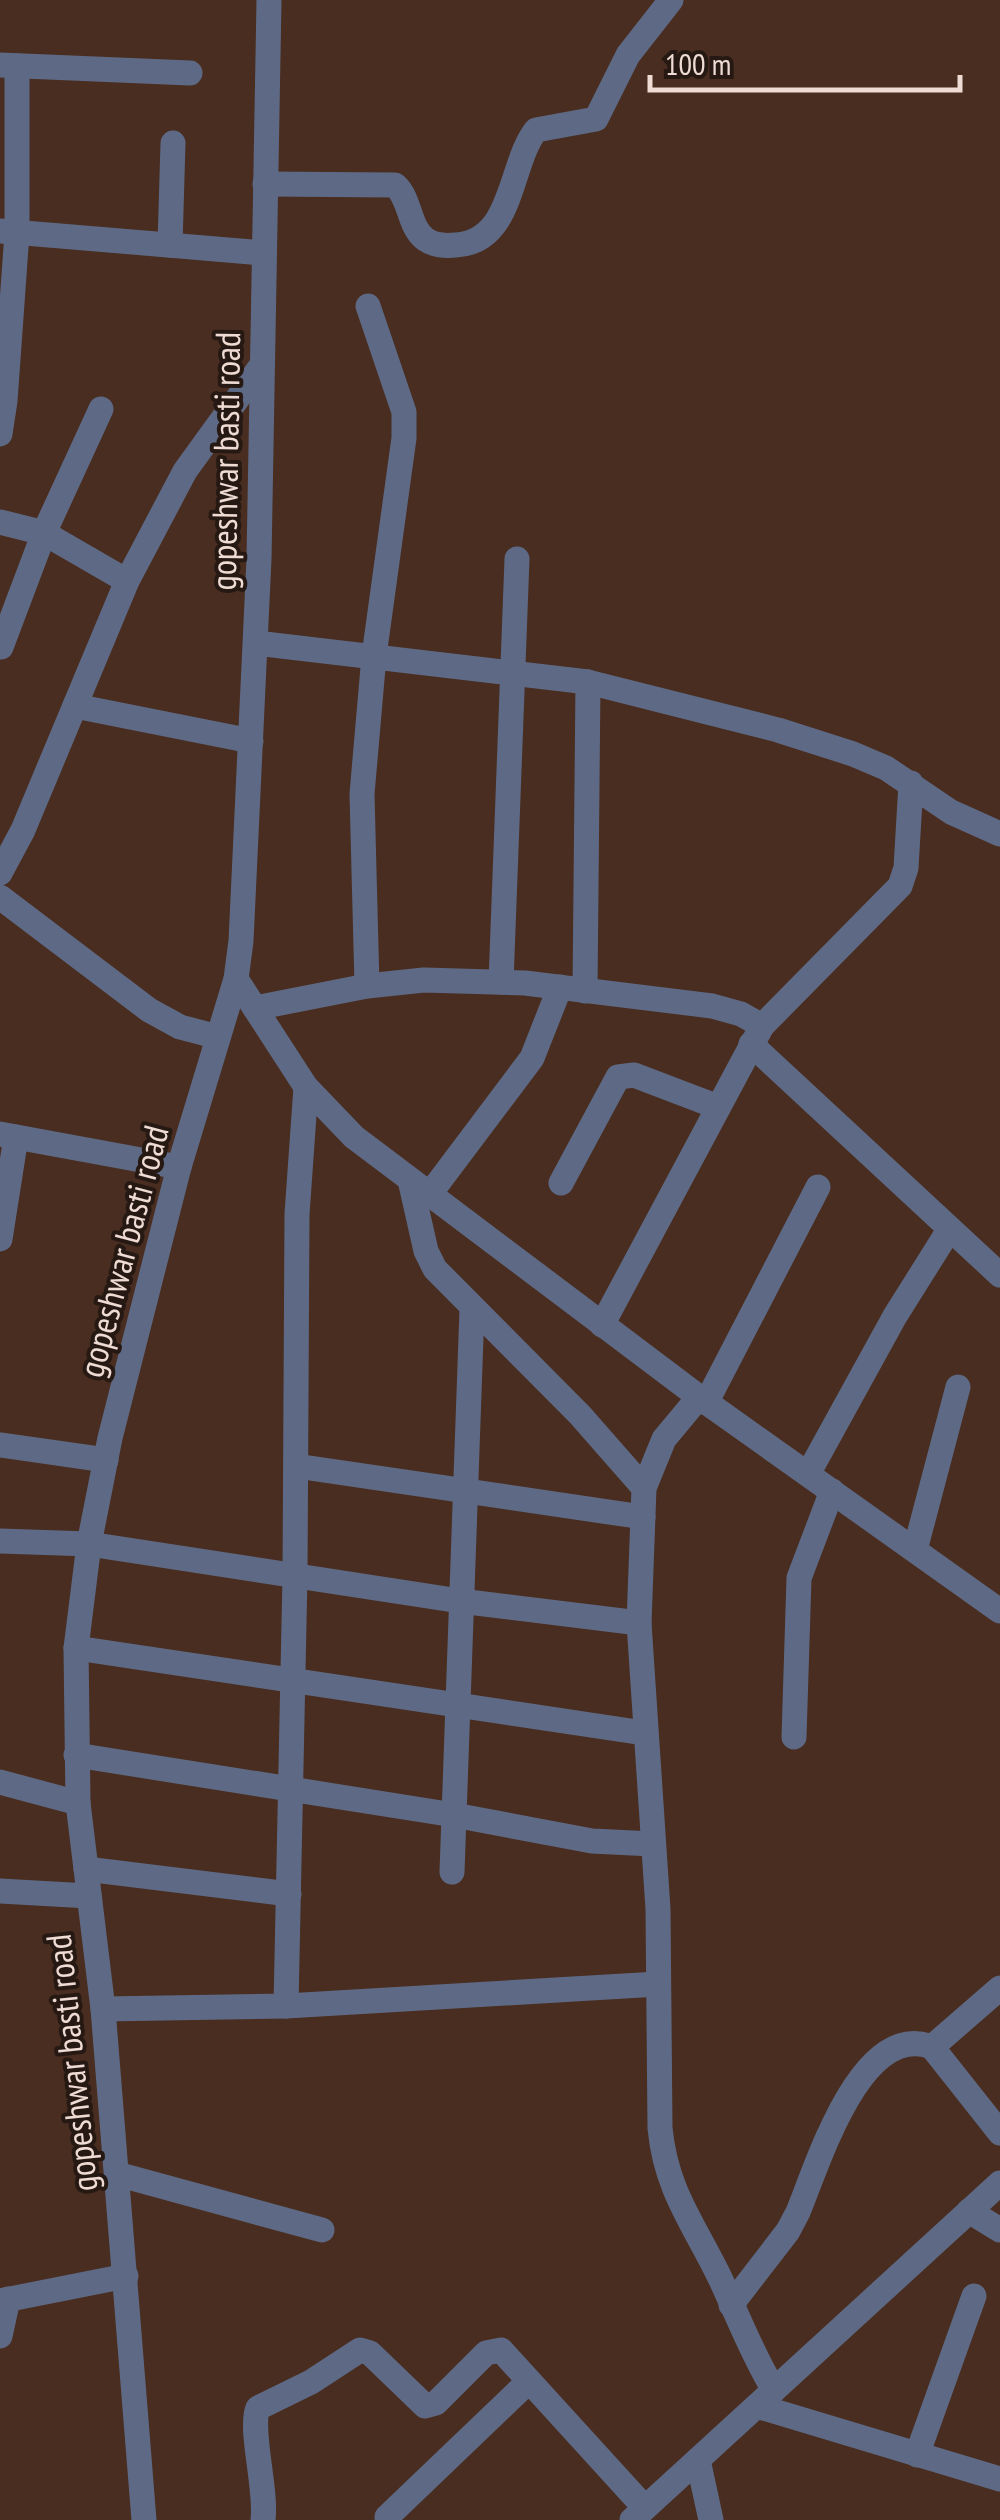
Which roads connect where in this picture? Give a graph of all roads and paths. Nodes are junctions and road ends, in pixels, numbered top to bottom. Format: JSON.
{"nodes":[{"id":1,"x":269,"y":0,"type":"edge"},
{"id":2,"x":671,"y":0,"type":"edge"},
{"id":3,"x":8,"y":65,"type":"edge"},
{"id":4,"x":190,"y":74,"type":"dead end"},
{"id":5,"x":173,"y":142,"type":"dead end"},
{"id":6,"x":265,"y":184,"type":"junction"},
{"id":7,"x":8,"y":232,"type":"edge"},
{"id":8,"x":170,"y":245,"type":"junction"},
{"id":9,"x":264,"y":253,"type":"junction"},
{"id":10,"x":368,"y":306,"type":"dead end"},
{"id":11,"x":3,"y":364,"type":"edge"},
{"id":12,"x":261,"y":366,"type":"junction"},
{"id":13,"x":101,"y":409,"type":"dead end"},
{"id":14,"x":0,"y":434,"type":"edge"},
{"id":15,"x":0,"y":522,"type":"edge"},
{"id":16,"x":44,"y":533,"type":"junction"},
{"id":17,"x":517,"y":560,"type":"dead end"},
{"id":18,"x":128,"y":580,"type":"junction"},
{"id":19,"x":256,"y":643,"type":"junction"},
{"id":20,"x":1,"y":647,"type":"edge"},
{"id":21,"x":374,"y":656,"type":"junction"},
{"id":22,"x":512,"y":673,"type":"junction"},
{"id":23,"x":588,"y":682,"type":"junction"},
{"id":24,"x":74,"y":706,"type":"junction"},
{"id":25,"x":251,"y":741,"type":"junction"},
{"id":26,"x":912,"y":783,"type":"junction"},
{"id":27,"x":1000,"y":834,"type":"edge"},
{"id":28,"x":0,"y":873,"type":"edge"},
{"id":29,"x":0,"y":897,"type":"edge"},
{"id":30,"x":236,"y":978,"type":"junction"},
{"id":31,"x":502,"y":982,"type":"junction"},
{"id":32,"x":367,"y":986,"type":"junction"},
{"id":33,"x":572,"y":989,"type":"junction"},
{"id":34,"x":255,"y":1008,"type":"junction"},
{"id":35,"x":756,"y":1035,"type":"junction"},
{"id":36,"x":218,"y":1038,"type":"junction"},
{"id":37,"x":306,"y":1087,"type":"junction"},
{"id":38,"x":718,"y":1107,"type":"junction"},
{"id":39,"x":8,"y":1136,"type":"edge"},
{"id":40,"x":178,"y":1167,"type":"junction"},
{"id":41,"x":560,"y":1183,"type":"dead end"},
{"id":42,"x":420,"y":1187,"type":"junction"},
{"id":43,"x":818,"y":1187,"type":"dead end"},
{"id":44,"x":949,"y":1230,"type":"junction"},
{"id":45,"x":0,"y":1239,"type":"edge"},
{"id":46,"x":1000,"y":1275,"type":"edge"},
{"id":47,"x":472,"y":1310,"type":"junction"},
{"id":48,"x":602,"y":1324,"type":"junction"},
{"id":49,"x":958,"y":1387,"type":"dead end"},
{"id":50,"x":703,"y":1400,"type":"junction"},
{"id":51,"x":0,"y":1445,"type":"edge"},
{"id":52,"x":106,"y":1460,"type":"junction"},
{"id":53,"x":296,"y":1466,"type":"junction"},
{"id":54,"x":808,"y":1474,"type":"junction"},
{"id":55,"x":644,"y":1488,"type":"junction"},
{"id":56,"x":466,"y":1490,"type":"junction"},
{"id":57,"x":832,"y":1491,"type":"junction"},
{"id":58,"x":643,"y":1516,"type":"junction"},
{"id":59,"x":0,"y":1541,"type":"edge"},
{"id":60,"x":88,"y":1544,"type":"junction"},
{"id":61,"x":915,"y":1550,"type":"junction"},
{"id":62,"x":296,"y":1576,"type":"junction"},
{"id":63,"x":460,"y":1601,"type":"junction"},
{"id":64,"x":1000,"y":1611,"type":"edge"},
{"id":65,"x":639,"y":1622,"type":"junction"},
{"id":66,"x":76,"y":1648,"type":"junction"},
{"id":67,"x":292,"y":1679,"type":"junction"},
{"id":68,"x":457,"y":1703,"type":"junction"},
{"id":69,"x":644,"y":1734,"type":"junction"},
{"id":70,"x":794,"y":1737,"type":"dead end"},
{"id":71,"x":76,"y":1755,"type":"junction"},
{"id":72,"x":0,"y":1782,"type":"edge"},
{"id":73,"x":292,"y":1790,"type":"junction"},
{"id":74,"x":78,"y":1803,"type":"junction"},
{"id":75,"x":454,"y":1814,"type":"junction"},
{"id":76,"x":653,"y":1844,"type":"junction"},
{"id":77,"x":86,"y":1869,"type":"junction"},
{"id":78,"x":452,"y":1872,"type":"dead end"},
{"id":79,"x":0,"y":1891,"type":"edge"},
{"id":80,"x":289,"y":1894,"type":"junction"},
{"id":81,"x":89,"y":1896,"type":"junction"},
{"id":82,"x":658,"y":1984,"type":"junction"},
{"id":83,"x":1000,"y":1988,"type":"edge"},
{"id":84,"x":286,"y":2006,"type":"junction"},
{"id":85,"x":103,"y":2009,"type":"junction"},
{"id":86,"x":932,"y":2047,"type":"junction"},
{"id":87,"x":1000,"y":2133,"type":"edge"},
{"id":88,"x":118,"y":2174,"type":"junction"},
{"id":89,"x":1000,"y":2183,"type":"edge"},
{"id":90,"x":969,"y":2211,"type":"junction"},
{"id":91,"x":322,"y":2230,"type":"dead end"},
{"id":92,"x":1000,"y":2230,"type":"edge"},
{"id":93,"x":126,"y":2276,"type":"junction"},
{"id":94,"x":974,"y":2296,"type":"dead end"},
{"id":95,"x":4,"y":2300,"type":"edge"},
{"id":96,"x":731,"y":2304,"type":"junction"},
{"id":97,"x":0,"y":2336,"type":"edge"},
{"id":98,"x":529,"y":2381,"type":"junction"},
{"id":99,"x":766,"y":2398,"type":"junction"},
{"id":100,"x":917,"y":2454,"type":"junction"},
{"id":101,"x":698,"y":2460,"type":"junction"},
{"id":102,"x":1000,"y":2480,"type":"edge"},
{"id":103,"x":638,"y":2514,"type":"edge"},
{"id":104,"x":388,"y":2517,"type":"dead end"},
{"id":105,"x":144,"y":2520,"type":"edge"},
{"id":106,"x":264,"y":2520,"type":"edge"},
{"id":107,"x":712,"y":2520,"type":"edge"}],
"edges":[{"from":1,"to":6,"type":"street","name":"gopeshwar basti road"},
{"from":2,"to":6,"type":"street"},
{"from":3,"to":4,"type":"street"},
{"from":3,"to":7,"type":"street"},
{"from":5,"to":8,"type":"street"},
{"from":6,"to":9,"type":"street","name":"gopeshwar basti road"},
{"from":7,"to":8,"type":"street"},
{"from":7,"to":11,"type":"street"},
{"from":8,"to":9,"type":"street"},
{"from":9,"to":12,"type":"street","name":"gopeshwar basti road"},
{"from":10,"to":21,"type":"street"},
{"from":11,"to":14,"type":"street"},
{"from":12,"to":18,"type":"street"},
{"from":12,"to":19,"type":"street","name":"gopeshwar basti road"},
{"from":13,"to":16,"type":"street"},
{"from":15,"to":16,"type":"street"},
{"from":16,"to":18,"type":"street"},
{"from":16,"to":20,"type":"street"},
{"from":17,"to":22,"type":"street"},
{"from":18,"to":24,"type":"street"},
{"from":19,"to":21,"type":"street"},
{"from":19,"to":25,"type":"street","name":"gopeshwar basti road"},
{"from":21,"to":22,"type":"street"},
{"from":21,"to":32,"type":"street"},
{"from":22,"to":23,"type":"street"},
{"from":22,"to":31,"type":"street"},
{"from":23,"to":26,"type":"street"},
{"from":23,"to":33,"type":"street"},
{"from":24,"to":25,"type":"street"},
{"from":24,"to":28,"type":"street"},
{"from":25,"to":30,"type":"street","name":"gopeshwar basti road"},
{"from":26,"to":27,"type":"street"},
{"from":26,"to":35,"type":"street"},
{"from":29,"to":36,"type":"street"},
{"from":30,"to":34,"type":"street"},
{"from":30,"to":36,"type":"street","name":"gopeshwar basti road"},
{"from":31,"to":32,"type":"street"},
{"from":31,"to":33,"type":"street"},
{"from":32,"to":34,"type":"street"},
{"from":33,"to":35,"type":"street"},
{"from":33,"to":42,"type":"street"},
{"from":34,"to":37,"type":"street"},
{"from":35,"to":38,"type":"street"},
{"from":35,"to":44,"type":"street"},
{"from":36,"to":40,"type":"street","name":"gopeshwar basti road"},
{"from":37,"to":42,"type":"street"},
{"from":37,"to":53,"type":"street"},
{"from":38,"to":41,"type":"street"},
{"from":38,"to":48,"type":"street"},
{"from":39,"to":40,"type":"street"},
{"from":39,"to":45,"type":"street"},
{"from":40,"to":52,"type":"street","name":"gopeshwar basti road"},
{"from":42,"to":47,"type":"street"},
{"from":42,"to":48,"type":"street"},
{"from":43,"to":50,"type":"street"},
{"from":44,"to":46,"type":"street"},
{"from":44,"to":54,"type":"street"},
{"from":47,"to":55,"type":"street"},
{"from":47,"to":56,"type":"street"},
{"from":48,"to":50,"type":"street"},
{"from":49,"to":61,"type":"street"},
{"from":50,"to":54,"type":"street"},
{"from":50,"to":55,"type":"street"},
{"from":51,"to":52,"type":"street"},
{"from":52,"to":60,"type":"street","name":"gopeshwar basti road"},
{"from":53,"to":56,"type":"street"},
{"from":53,"to":62,"type":"street"},
{"from":54,"to":57,"type":"street"},
{"from":55,"to":58,"type":"street"},
{"from":56,"to":58,"type":"street"},
{"from":56,"to":63,"type":"street"},
{"from":57,"to":61,"type":"street"},
{"from":57,"to":70,"type":"street"},
{"from":58,"to":65,"type":"street"},
{"from":59,"to":60,"type":"street"},
{"from":60,"to":62,"type":"street"},
{"from":60,"to":66,"type":"street","name":"gopeshwar basti road"},
{"from":61,"to":64,"type":"street"},
{"from":62,"to":63,"type":"street"},
{"from":62,"to":67,"type":"street"},
{"from":63,"to":65,"type":"street"},
{"from":63,"to":68,"type":"street"},
{"from":65,"to":69,"type":"street"},
{"from":66,"to":67,"type":"street"},
{"from":66,"to":71,"type":"street","name":"gopeshwar basti road"},
{"from":67,"to":68,"type":"street"},
{"from":67,"to":73,"type":"street"},
{"from":68,"to":69,"type":"street"},
{"from":68,"to":75,"type":"street"},
{"from":69,"to":76,"type":"street"},
{"from":71,"to":73,"type":"street"},
{"from":71,"to":74,"type":"street","name":"gopeshwar basti road"},
{"from":72,"to":74,"type":"street"},
{"from":73,"to":75,"type":"street"},
{"from":73,"to":80,"type":"street"},
{"from":74,"to":77,"type":"street","name":"gopeshwar basti road"},
{"from":75,"to":76,"type":"street"},
{"from":75,"to":78,"type":"street"},
{"from":76,"to":82,"type":"street"},
{"from":77,"to":80,"type":"street"},
{"from":77,"to":81,"type":"street","name":"gopeshwar basti road"},
{"from":79,"to":81,"type":"street"},
{"from":80,"to":84,"type":"street"},
{"from":81,"to":85,"type":"street","name":"gopeshwar basti road"},
{"from":82,"to":84,"type":"street"},
{"from":82,"to":96,"type":"street"},
{"from":83,"to":86,"type":"street"},
{"from":84,"to":85,"type":"street"},
{"from":85,"to":88,"type":"street","name":"gopeshwar basti road"},
{"from":86,"to":87,"type":"street"},
{"from":86,"to":96,"type":"street"},
{"from":88,"to":91,"type":"street"},
{"from":88,"to":93,"type":"street","name":"gopeshwar basti road"},
{"from":89,"to":90,"type":"street"},
{"from":90,"to":92,"type":"street"},
{"from":90,"to":99,"type":"street"},
{"from":93,"to":95,"type":"street"},
{"from":93,"to":105,"type":"street","name":"gopeshwar basti road"},
{"from":94,"to":100,"type":"street"},
{"from":95,"to":97,"type":"street"},
{"from":96,"to":99,"type":"street"},
{"from":98,"to":103,"type":"street"},
{"from":98,"to":104,"type":"street"},
{"from":98,"to":106,"type":"street"},
{"from":99,"to":100,"type":"street"},
{"from":99,"to":101,"type":"street"},
{"from":100,"to":102,"type":"street"},
{"from":101,"to":103,"type":"street"},
{"from":101,"to":107,"type":"street"}]}
